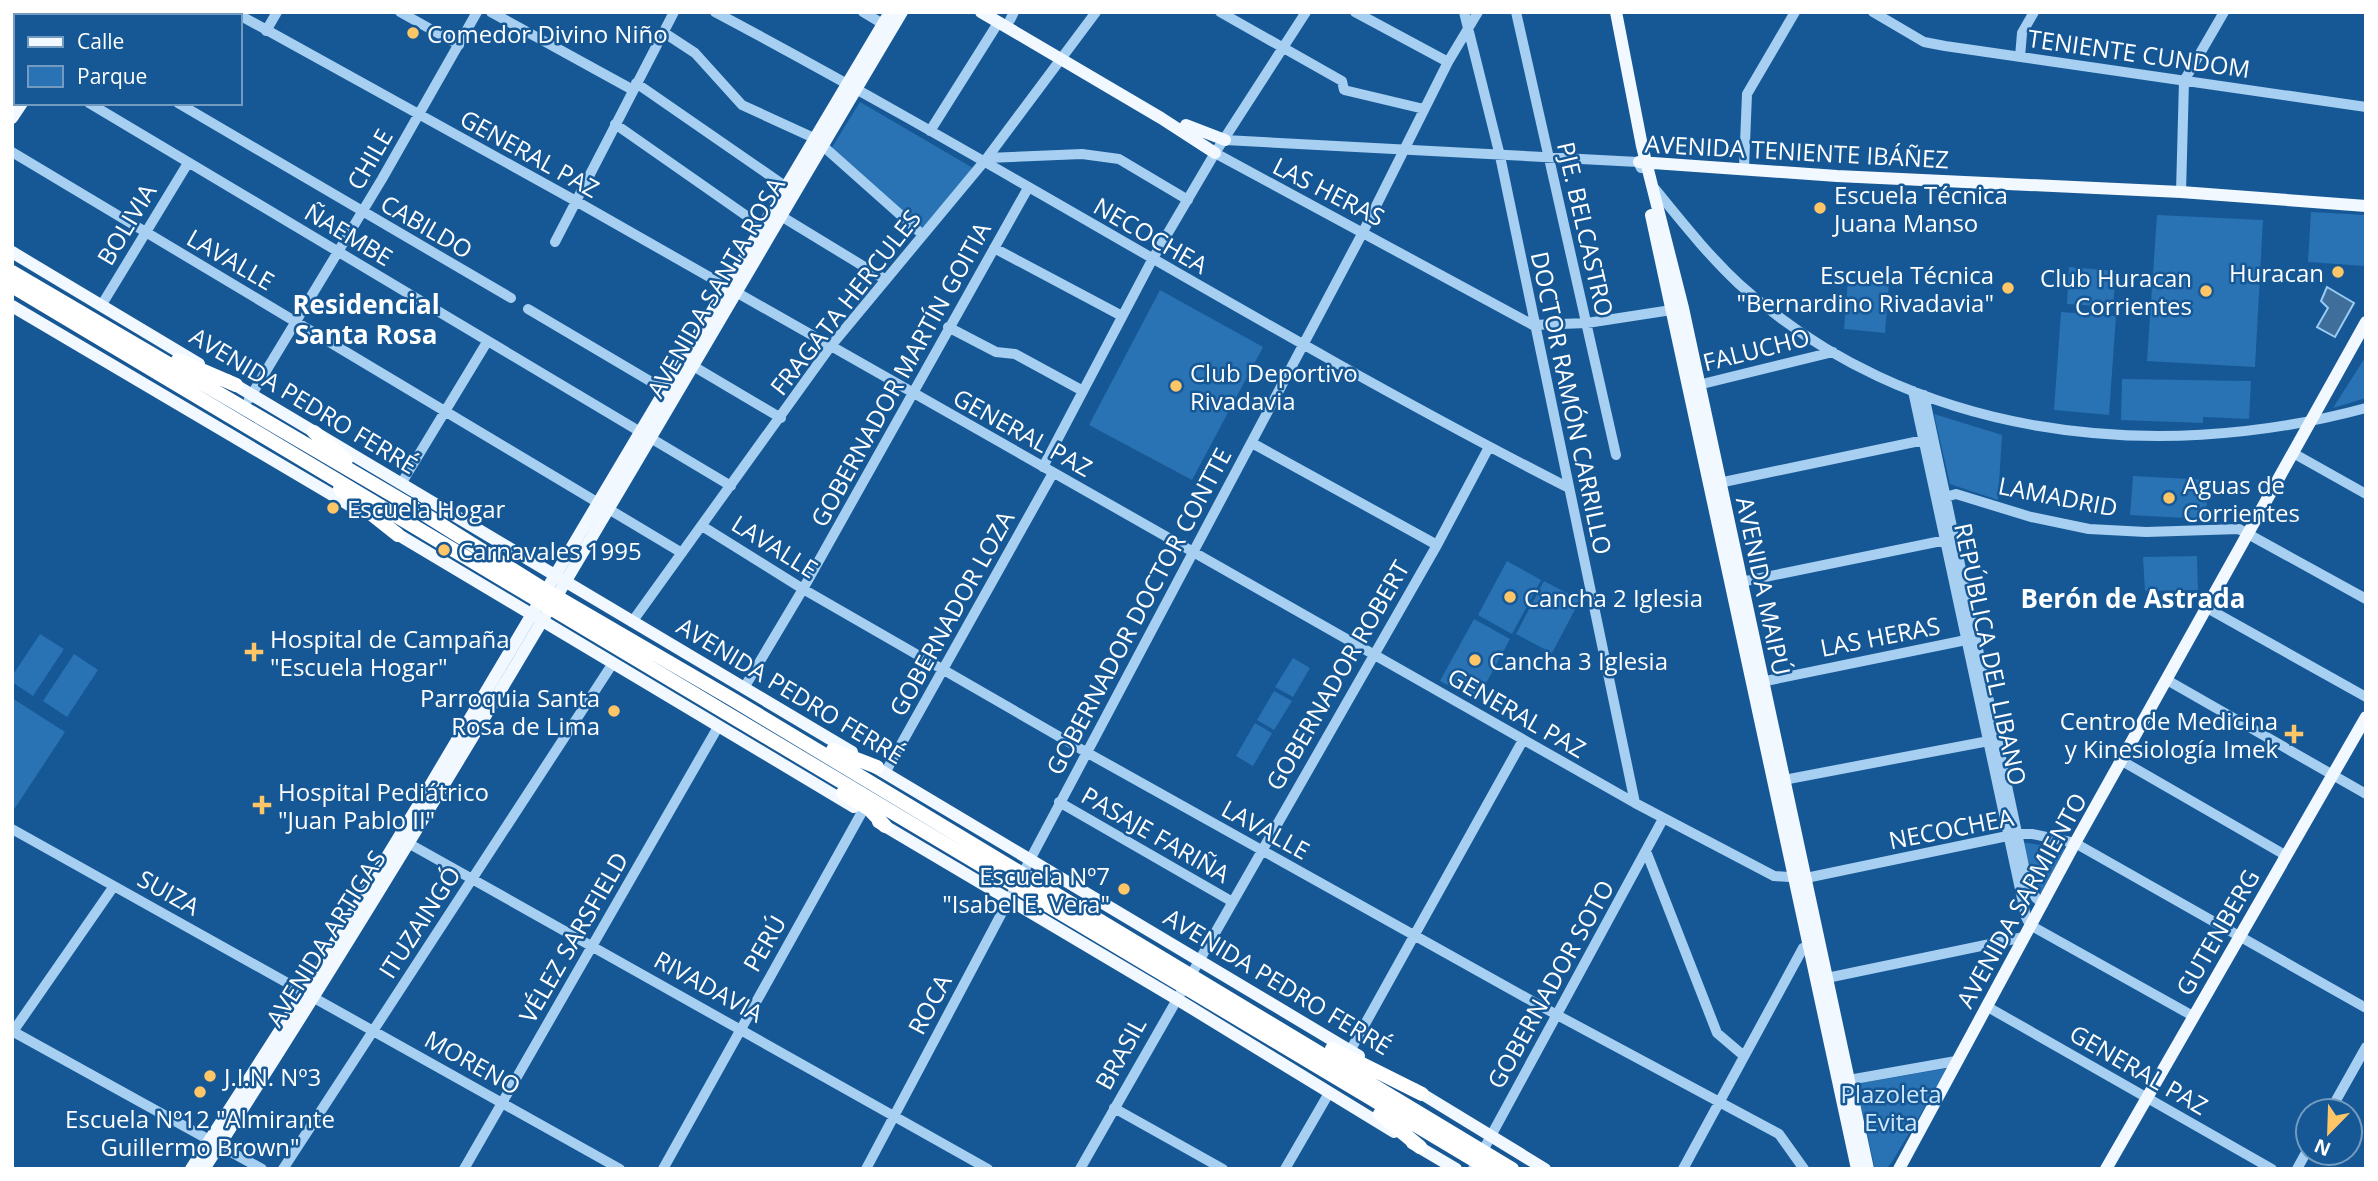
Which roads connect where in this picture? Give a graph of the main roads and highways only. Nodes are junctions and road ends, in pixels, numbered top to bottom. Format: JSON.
{"nodes":[{"id":1,"x":890,"y":12,"type":"edge"},
{"id":2,"x":902,"y":12,"type":"edge"},
{"id":3,"x":981,"y":12,"type":"edge"},
{"id":4,"x":1608,"y":12,"type":"edge"},
{"id":5,"x":1616,"y":12,"type":"edge"},
{"id":6,"x":1005,"y":17,"type":"edge"},
{"id":7,"x":887,"y":27,"type":"junction"},
{"id":8,"x":1064,"y":57,"type":"junction"},
{"id":9,"x":1225,"y":140,"type":"road end"},
{"id":10,"x":817,"y":143,"type":"junction"},
{"id":11,"x":1215,"y":153,"type":"road end"},
{"id":12,"x":1643,"y":163,"type":"junction"},
{"id":13,"x":2366,"y":206,"type":"edge"},
{"id":14,"x":776,"y":213,"type":"junction"},
{"id":15,"x":12,"y":252,"type":"edge"},
{"id":16,"x":12,"y":271,"type":"edge"},
{"id":17,"x":12,"y":286,"type":"edge"},
{"id":18,"x":730,"y":291,"type":"junction"},
{"id":19,"x":12,"y":306,"type":"edge"},
{"id":20,"x":1677,"y":309,"type":"junction"},
{"id":21,"x":2366,"y":323,"type":"edge"},
{"id":22,"x":129,"y":339,"type":"junction"},
{"id":23,"x":688,"y":363,"type":"junction"},
{"id":24,"x":236,"y":385,"type":"junction"},
{"id":25,"x":244,"y":407,"type":"junction"},
{"id":26,"x":314,"y":432,"type":"junction"},
{"id":27,"x":646,"y":435,"type":"junction"},
{"id":28,"x":283,"y":446,"type":"junction"},
{"id":29,"x":413,"y":507,"type":"junction"},
{"id":30,"x":398,"y":535,"type":"junction"},
{"id":31,"x":559,"y":579,"type":"junction"},
{"id":32,"x":547,"y":599,"type":"junction"},
{"id":33,"x":536,"y":618,"type":"junction"},
{"id":34,"x":728,"y":705,"type":"junction"},
{"id":35,"x":2366,"y":717,"type":"edge"},
{"id":36,"x":881,"y":770,"type":"junction"},
{"id":37,"x":885,"y":826,"type":"junction"},
{"id":38,"x":1183,"y":985,"type":"junction"},
{"id":39,"x":309,"y":995,"type":"junction"},
{"id":40,"x":1264,"y":1017,"type":"junction"},
{"id":41,"x":1322,"y":1072,"type":"junction"},
{"id":42,"x":1844,"y":1080,"type":"junction"},
{"id":43,"x":1422,"y":1094,"type":"junction"},
{"id":44,"x":214,"y":1143,"type":"junction"},
{"id":45,"x":1420,"y":1147,"type":"junction"},
{"id":46,"x":1480,"y":1162,"type":"edge"},
{"id":47,"x":191,"y":1169,"type":"edge"},
{"id":48,"x":204,"y":1169,"type":"edge"},
{"id":49,"x":1457,"y":1169,"type":"edge"},
{"id":50,"x":1512,"y":1169,"type":"edge"},
{"id":51,"x":1545,"y":1169,"type":"edge"},
{"id":52,"x":1857,"y":1169,"type":"edge"},
{"id":53,"x":1868,"y":1169,"type":"edge"},
{"id":54,"x":1899,"y":1169,"type":"edge"},
{"id":55,"x":2106,"y":1169,"type":"edge"}],
"edges":[{"from":1,"to":7,"type":"main road","name":"AVENIDA SANTA ROSA"},
{"from":2,"to":7,"type":"main road","name":"AVENIDA SANTA ROSA"},
{"from":3,"to":6,"type":"main road","name":"LAS HERAS"},
{"from":4,"to":12,"type":"main road","name":"AVENIDA MAIPÚ"},
{"from":5,"to":12,"type":"main road","name":"AVENIDA MAIPÚ"},
{"from":6,"to":8,"type":"main road","name":"LAS HERAS"},
{"from":7,"to":10,"type":"main road","name":"AVENIDA SANTA ROSA"},
{"from":8,"to":9,"type":"main road","name":"LAS HERAS"},
{"from":8,"to":11,"type":"main road","name":"LAS HERAS"},
{"from":10,"to":14,"type":"main road","name":"AVENIDA SANTA ROSA"},
{"from":10,"to":14,"type":"main road","name":"AVENIDA SANTA ROSA"},
{"from":12,"to":13,"type":"main road","name":"AVENIDA TENIENTE IBÁÑEZ"},
{"from":12,"to":20,"type":"main road","name":"AVENIDA MAIPÚ"},
{"from":12,"to":20,"type":"main road","name":"AVENIDA MAIPÚ"},
{"from":14,"to":18,"type":"main road","name":"AVENIDA SANTA ROSA"},
{"from":14,"to":18,"type":"main road","name":"AVENIDA SANTA ROSA"},
{"from":15,"to":24,"type":"main road","name":"AVENIDA PEDRO FERRÉ"},
{"from":16,"to":22,"type":"highway","name":"AVENIDA PEDRO FERRÉ"},
{"from":17,"to":25,"type":"highway","name":"AVENIDA PEDRO FERRÉ"},
{"from":18,"to":23,"type":"main road","name":"AVENIDA SANTA ROSA"},
{"from":19,"to":30,"type":"main road","name":"AVENIDA PEDRO FERRÉ"},
{"from":20,"to":42,"type":"main road","name":"AVENIDA MAIPÚ"},
{"from":21,"to":54,"type":"main road","name":"AVENIDA SARMIENTO"},
{"from":22,"to":24,"type":"highway"},
{"from":22,"to":25,"type":"highway","name":"AVENIDA PEDRO FERRÉ"},
{"from":23,"to":27,"type":"main road","name":"AVENIDA SANTA ROSA"},
{"from":23,"to":27,"type":"main road","name":"AVENIDA SANTA ROSA"},
{"from":24,"to":25,"type":"main road","name":"AVENIDA PEDRO FERRÉ"},
{"from":25,"to":26,"type":"main road","name":"AVENIDA PEDRO FERRÉ"},
{"from":25,"to":28,"type":"highway","name":"AVENIDA PEDRO FERRÉ"},
{"from":25,"to":29,"type":"highway","name":"AVENIDA PEDRO FERRÉ"},
{"from":26,"to":29,"type":"highway"},
{"from":26,"to":31,"type":"main road","name":"AVENIDA PEDRO FERRÉ"},
{"from":27,"to":31,"type":"main road","name":"AVENIDA SANTA ROSA"},
{"from":28,"to":30,"type":"highway"},
{"from":28,"to":32,"type":"highway","name":"AVENIDA PEDRO FERRÉ"},
{"from":29,"to":32,"type":"highway","name":"AVENIDA PEDRO FERRÉ"},
{"from":30,"to":33,"type":"main road","name":"AVENIDA PEDRO FERRÉ"},
{"from":31,"to":32,"type":"main road","name":"AVENIDA ARTIGAS"},
{"from":31,"to":36,"type":"main road","name":"AVENIDA PEDRO FERRÉ"},
{"from":32,"to":33,"type":"main road","name":"AVENIDA ARTIGAS"},
{"from":32,"to":34,"type":"highway","name":"AVENIDA PEDRO FERRÉ"},
{"from":33,"to":37,"type":"main road","name":"AVENIDA PEDRO FERRÉ"},
{"from":33,"to":39,"type":"main road","name":"AVENIDA ARTIGAS"},
{"from":33,"to":39,"type":"main road","name":"AVENIDA ARTIGAS"},
{"from":34,"to":36,"type":"highway"},
{"from":34,"to":37,"type":"highway"},
{"from":34,"to":38,"type":"highway","name":"AVENIDA PEDRO FERRÉ"},
{"from":35,"to":55,"type":"main road","name":"GUTENBERG"},
{"from":36,"to":43,"type":"main road","name":"AVENIDA PEDRO FERRÉ"},
{"from":37,"to":38,"type":"main road","name":"AVENIDA PEDRO FERRÉ"},
{"from":38,"to":40,"type":"highway","name":"AVENIDA PEDRO FERRÉ"},
{"from":38,"to":41,"type":"highway","name":"AVENIDA PEDRO FERRÉ"},
{"from":38,"to":45,"type":"main road","name":"AVENIDA PEDRO FERRÉ"},
{"from":39,"to":44,"type":"main road","name":"AVENIDA ARTIGAS"},
{"from":40,"to":43,"type":"highway"},
{"from":40,"to":46,"type":"highway","name":"AVENIDA PEDRO FERRÉ"},
{"from":41,"to":45,"type":"highway"},
{"from":41,"to":46,"type":"highway","name":"AVENIDA PEDRO FERRÉ"},
{"from":42,"to":52,"type":"main road","name":"AVENIDA MAIPÚ"},
{"from":42,"to":53,"type":"main road","name":"AVENIDA MAIPÚ"},
{"from":43,"to":51,"type":"main road","name":"AVENIDA PEDRO FERRÉ"},
{"from":44,"to":47,"type":"main road","name":"AVENIDA ARTIGAS"},
{"from":44,"to":48,"type":"main road","name":"AVENIDA ARTIGAS"},
{"from":45,"to":49,"type":"main road","name":"AVENIDA PEDRO FERRÉ"},
{"from":46,"to":50,"type":"highway","name":"AVENIDA PEDRO FERRÉ"}]}
